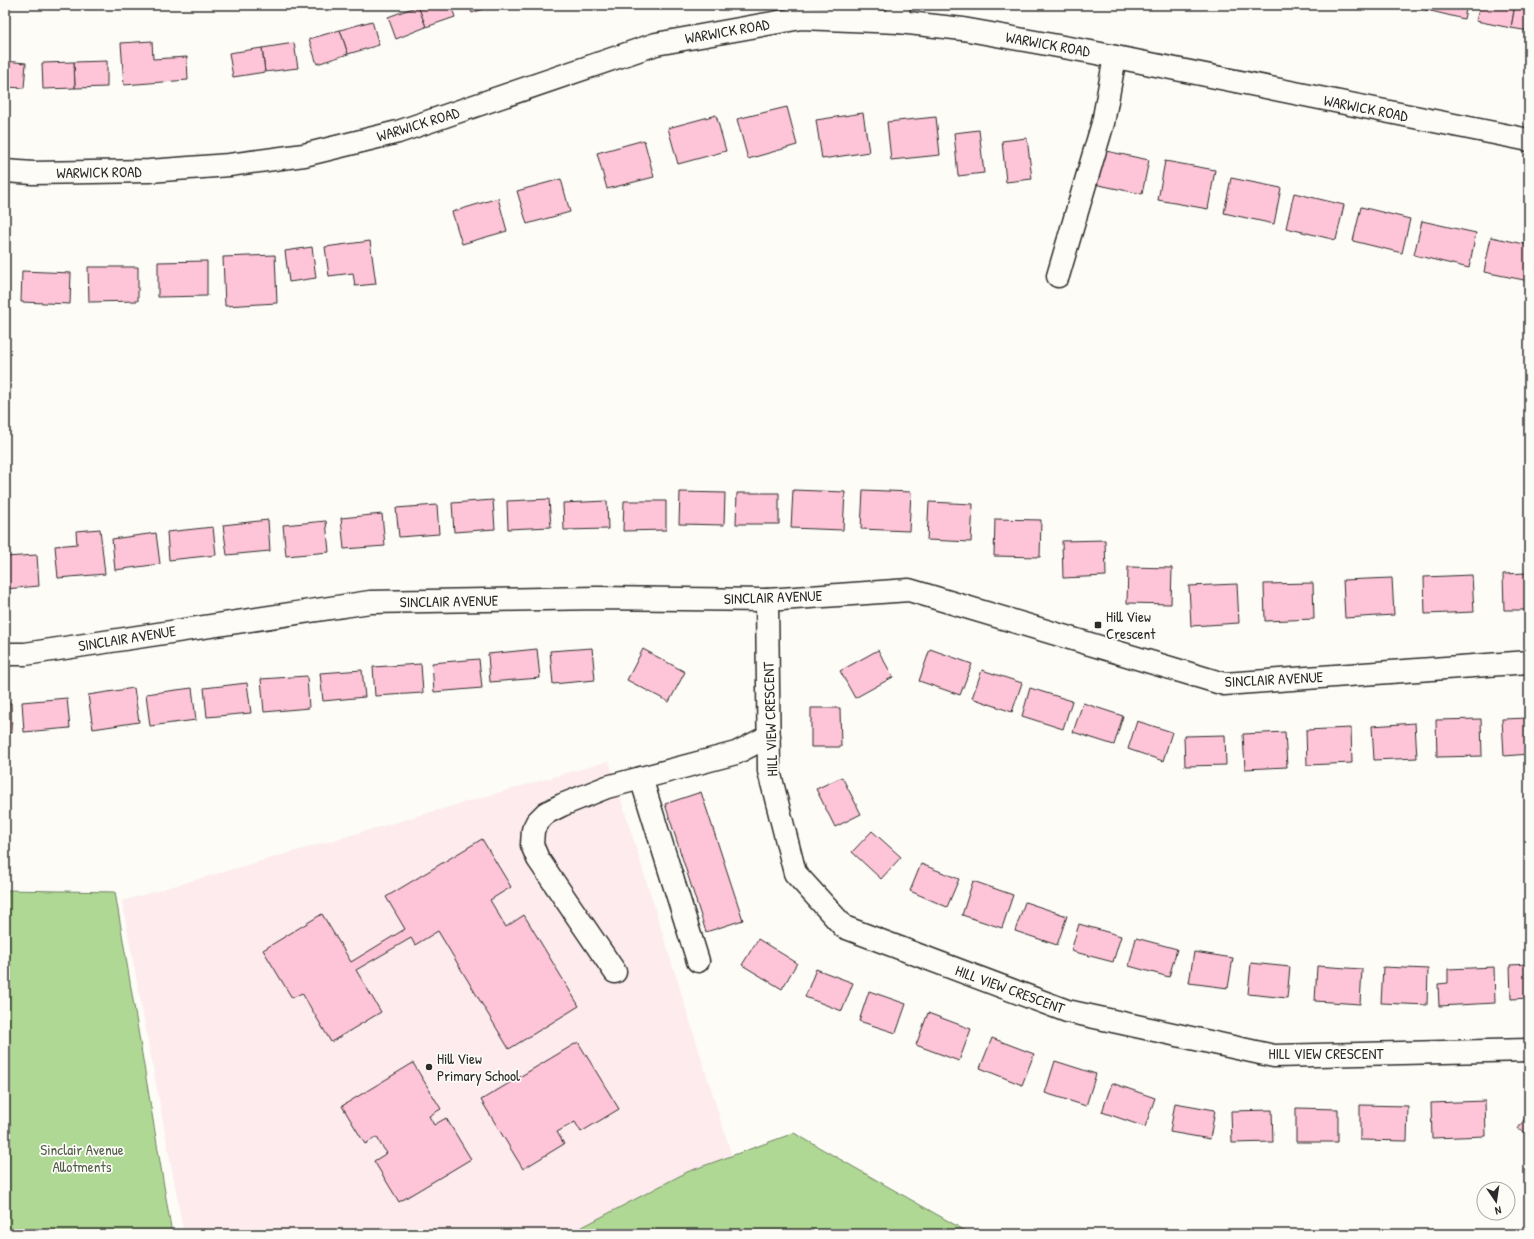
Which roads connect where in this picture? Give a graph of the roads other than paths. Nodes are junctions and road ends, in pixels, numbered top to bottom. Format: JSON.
{"nodes":[{"id":1,"x":899,"y":13,"type":"edge"},
{"id":2,"x":1115,"y":57,"type":"junction"},
{"id":3,"x":1529,"y":140,"type":"edge"},
{"id":4,"x":5,"y":171,"type":"edge"},
{"id":5,"x":1058,"y":276,"type":"dead end"},
{"id":6,"x":766,"y":600,"type":"junction"},
{"id":7,"x":5,"y":654,"type":"edge"},
{"id":8,"x":1529,"y":662,"type":"edge"},
{"id":9,"x":768,"y":736,"type":"junction"},
{"id":10,"x":641,"y":778,"type":"junction"},
{"id":11,"x":698,"y":961,"type":"dead end"},
{"id":12,"x":615,"y":972,"type":"dead end"},
{"id":13,"x":1529,"y":1050,"type":"edge"}],
"edges":[{"from":1,"to":2,"type":"street","name":"WARWICK ROAD"},
{"from":1,"to":4,"type":"street","name":"WARWICK ROAD"},
{"from":2,"to":3,"type":"street","name":"WARWICK ROAD"},
{"from":2,"to":5,"type":"street"},
{"from":6,"to":7,"type":"street","name":"SINCLAIR AVENUE"},
{"from":6,"to":8,"type":"street","name":"SINCLAIR AVENUE"},
{"from":6,"to":9,"type":"street","name":"HILL VIEW CRESCENT"},
{"from":9,"to":10,"type":"street"},
{"from":9,"to":13,"type":"street","name":"HILL VIEW CRESCENT"},
{"from":10,"to":11,"type":"street"},
{"from":10,"to":12,"type":"street"}]}
